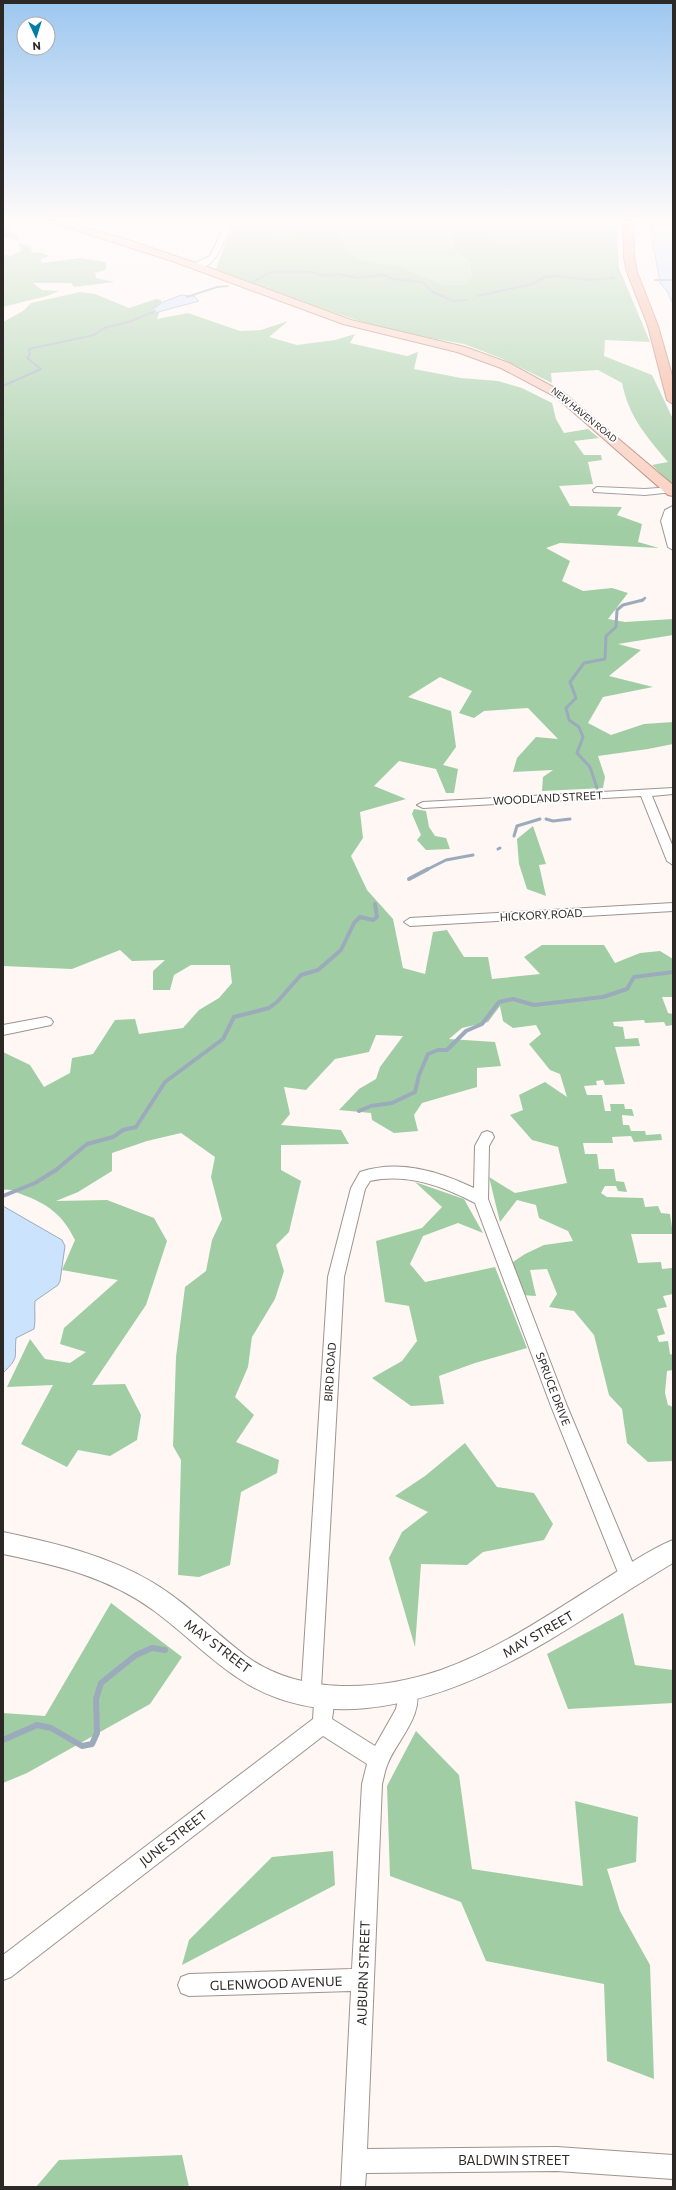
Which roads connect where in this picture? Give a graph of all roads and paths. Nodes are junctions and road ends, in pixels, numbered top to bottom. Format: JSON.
{"nodes":[{"id":1,"x":351,"y":323,"type":"edge"},
{"id":2,"x":653,"y":323,"type":"edge"},
{"id":3,"x":673,"y":400,"type":"edge"},
{"id":4,"x":598,"y":490,"type":"dead end"},
{"id":5,"x":672,"y":491,"type":"edge"},
{"id":6,"x":673,"y":509,"type":"edge"},
{"id":7,"x":673,"y":548,"type":"edge"},
{"id":8,"x":673,"y":790,"type":"edge"},
{"id":9,"x":645,"y":792,"type":"junction"},
{"id":10,"x":423,"y":805,"type":"dead end"},
{"id":11,"x":673,"y":861,"type":"edge"},
{"id":12,"x":673,"y":907,"type":"edge"},
{"id":13,"x":410,"y":922,"type":"dead end"},
{"id":14,"x":46,"y":1022,"type":"dead end"},
{"id":15,"x":3,"y":1030,"type":"edge"},
{"id":16,"x":487,"y":1137,"type":"dead end"},
{"id":17,"x":481,"y":1199,"type":"junction"},
{"id":18,"x":3,"y":1543,"type":"edge"},
{"id":19,"x":673,"y":1551,"type":"edge"},
{"id":20,"x":630,"y":1578,"type":"junction"},
{"id":21,"x":408,"y":1692,"type":"junction"},
{"id":22,"x":318,"y":1696,"type":"junction"},
{"id":23,"x":322,"y":1724,"type":"junction"},
{"id":24,"x":378,"y":1760,"type":"junction"},
{"id":25,"x":3,"y":1969,"type":"edge"},
{"id":26,"x":363,"y":1980,"type":"junction"},
{"id":27,"x":189,"y":1986,"type":"dead end"},
{"id":28,"x":355,"y":2161,"type":"junction"},
{"id":29,"x":673,"y":2167,"type":"edge"},
{"id":30,"x":353,"y":2187,"type":"edge"}],
"edges":[{"from":1,"to":5,"type":"main road","name":"NEW HAVEN ROAD"},
{"from":2,"to":3,"type":"highway"},
{"from":4,"to":5,"type":"street"},
{"from":6,"to":7,"type":"street"},
{"from":8,"to":9,"type":"street","name":"WOODLAND STREET"},
{"from":9,"to":10,"type":"street","name":"WOODLAND STREET"},
{"from":9,"to":11,"type":"street"},
{"from":12,"to":13,"type":"street","name":"HICKORY ROAD"},
{"from":14,"to":15,"type":"street"},
{"from":16,"to":17,"type":"street"},
{"from":17,"to":20,"type":"street","name":"SPRUCE DRIVE"},
{"from":17,"to":22,"type":"street","name":"BIRD ROAD"},
{"from":18,"to":22,"type":"street","name":"MAY STREET"},
{"from":19,"to":20,"type":"street","name":"MAY STREET"},
{"from":20,"to":21,"type":"street","name":"MAY STREET"},
{"from":21,"to":22,"type":"street","name":"MAY STREET"},
{"from":21,"to":24,"type":"street","name":"AUBURN STREET"},
{"from":22,"to":23,"type":"street"},
{"from":23,"to":24,"type":"street"},
{"from":23,"to":25,"type":"street","name":"JUNE STREET"},
{"from":24,"to":26,"type":"street","name":"AUBURN STREET"},
{"from":26,"to":27,"type":"street","name":"GLENWOOD AVENUE"},
{"from":26,"to":28,"type":"street","name":"AUBURN STREET"},
{"from":28,"to":29,"type":"street","name":"BALDWIN STREET"},
{"from":28,"to":30,"type":"street","name":"AUBURN STREET"}]}
